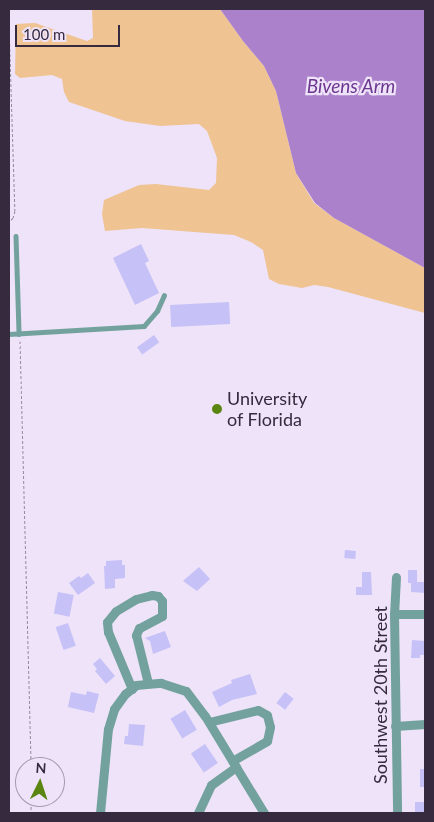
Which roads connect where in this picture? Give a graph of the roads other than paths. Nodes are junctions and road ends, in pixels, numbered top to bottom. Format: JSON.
{"nodes":[{"id":1,"x":16,"y":236,"type":"dead end"},
{"id":2,"x":164,"y":295,"type":"dead end"},
{"id":3,"x":9,"y":334,"type":"edge"},
{"id":4,"x":20,"y":334,"type":"junction"},
{"id":5,"x":396,"y":577,"type":"dead end"},
{"id":6,"x":394,"y":614,"type":"junction"},
{"id":7,"x":425,"y":614,"type":"edge"},
{"id":8,"x":145,"y":683,"type":"junction"},
{"id":9,"x":132,"y":688,"type":"junction"},
{"id":10,"x":209,"y":722,"type":"junction"},
{"id":11,"x":425,"y":724,"type":"edge"},
{"id":12,"x":395,"y":726,"type":"junction"},
{"id":13,"x":234,"y":764,"type":"junction"},
{"id":14,"x":100,"y":813,"type":"edge"},
{"id":15,"x":198,"y":813,"type":"edge"},
{"id":16,"x":264,"y":813,"type":"edge"},
{"id":17,"x":397,"y":813,"type":"edge"}],
"edges":[{"from":1,"to":4,"type":"lane"},
{"from":2,"to":4,"type":"lane"},
{"from":3,"to":4,"type":"lane"},
{"from":5,"to":6,"type":"street","name":"Southwest 20th Street"},
{"from":6,"to":7,"type":"street"},
{"from":6,"to":12,"type":"street","name":"Southwest 20th Street"},
{"from":8,"to":9,"type":"street"},
{"from":8,"to":9,"type":"street"},
{"from":8,"to":10,"type":"street"},
{"from":9,"to":14,"type":"street"},
{"from":10,"to":13,"type":"street"},
{"from":10,"to":13,"type":"street"},
{"from":11,"to":12,"type":"street"},
{"from":12,"to":17,"type":"street","name":"Southwest 20th Street"},
{"from":13,"to":15,"type":"street"},
{"from":13,"to":16,"type":"street"}]}
